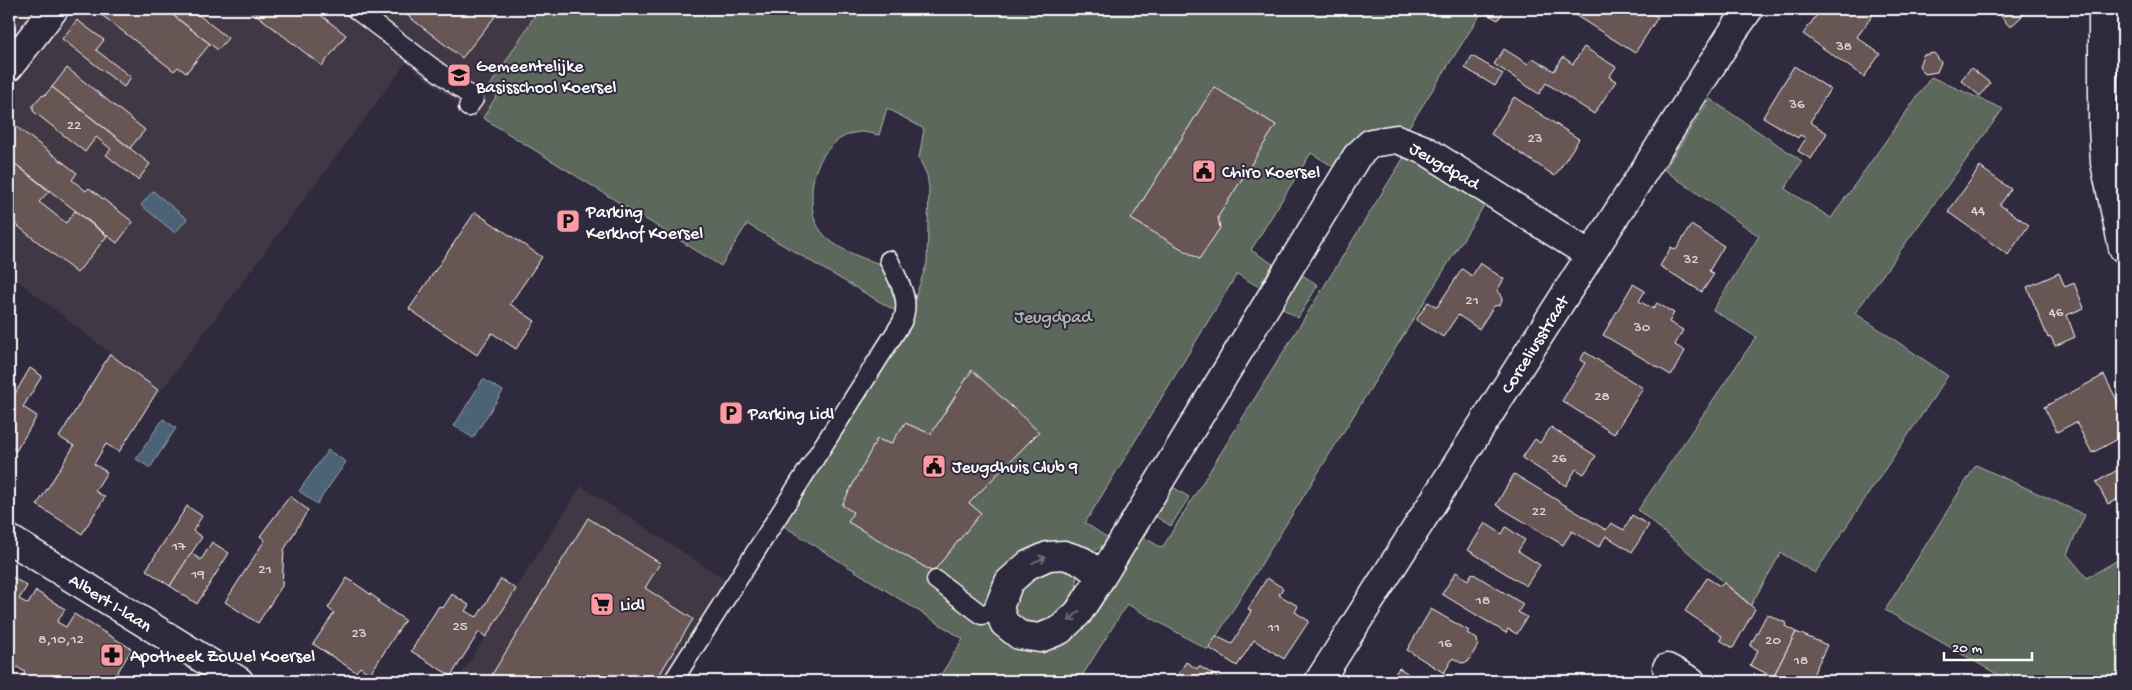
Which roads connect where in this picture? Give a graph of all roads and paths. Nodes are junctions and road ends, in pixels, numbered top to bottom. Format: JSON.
{"nodes":[{"id":1,"x":54,"y":9,"type":"edge"},
{"id":2,"x":355,"y":9,"type":"edge"},
{"id":3,"x":1749,"y":9,"type":"edge"},
{"id":4,"x":2103,"y":9,"type":"edge"},
{"id":5,"x":9,"y":67,"type":"edge"},
{"id":6,"x":468,"y":108,"type":"dead end"},
{"id":7,"x":2123,"y":248,"type":"edge"},
{"id":8,"x":1590,"y":255,"type":"junction"},
{"id":9,"x":889,"y":260,"type":"dead end"},
{"id":10,"x":9,"y":539,"type":"edge"},
{"id":11,"x":1102,"y":576,"type":"junction"},
{"id":12,"x":936,"y":580,"type":"dead end"},
{"id":13,"x":1000,"y":611,"type":"junction"},
{"id":14,"x":1667,"y":668,"type":"dead end"},
{"id":15,"x":239,"y":681,"type":"edge"},
{"id":16,"x":672,"y":681,"type":"edge"},
{"id":17,"x":1319,"y":681,"type":"edge"},
{"id":18,"x":1691,"y":681,"type":"edge"}],
"edges":[{"from":1,"to":5,"type":"street"},
{"from":2,"to":6,"type":"lane"},
{"from":3,"to":8,"type":"street","name":"Corceliusstraat"},
{"from":4,"to":7,"type":"street"},
{"from":8,"to":11,"type":"street","name":"Jeugdpad"},
{"from":8,"to":17,"type":"street","name":"Corceliusstraat"},
{"from":9,"to":16,"type":"lane"},
{"from":10,"to":15,"type":"street","name":"Albert I-laan"},
{"from":13,"to":11,"type":"street","one_way":true},
{"from":11,"to":13,"type":"street","name":"Jeugdpad","one_way":true},
{"from":12,"to":13,"type":"lane"},
{"from":14,"to":18,"type":"street"}]}
